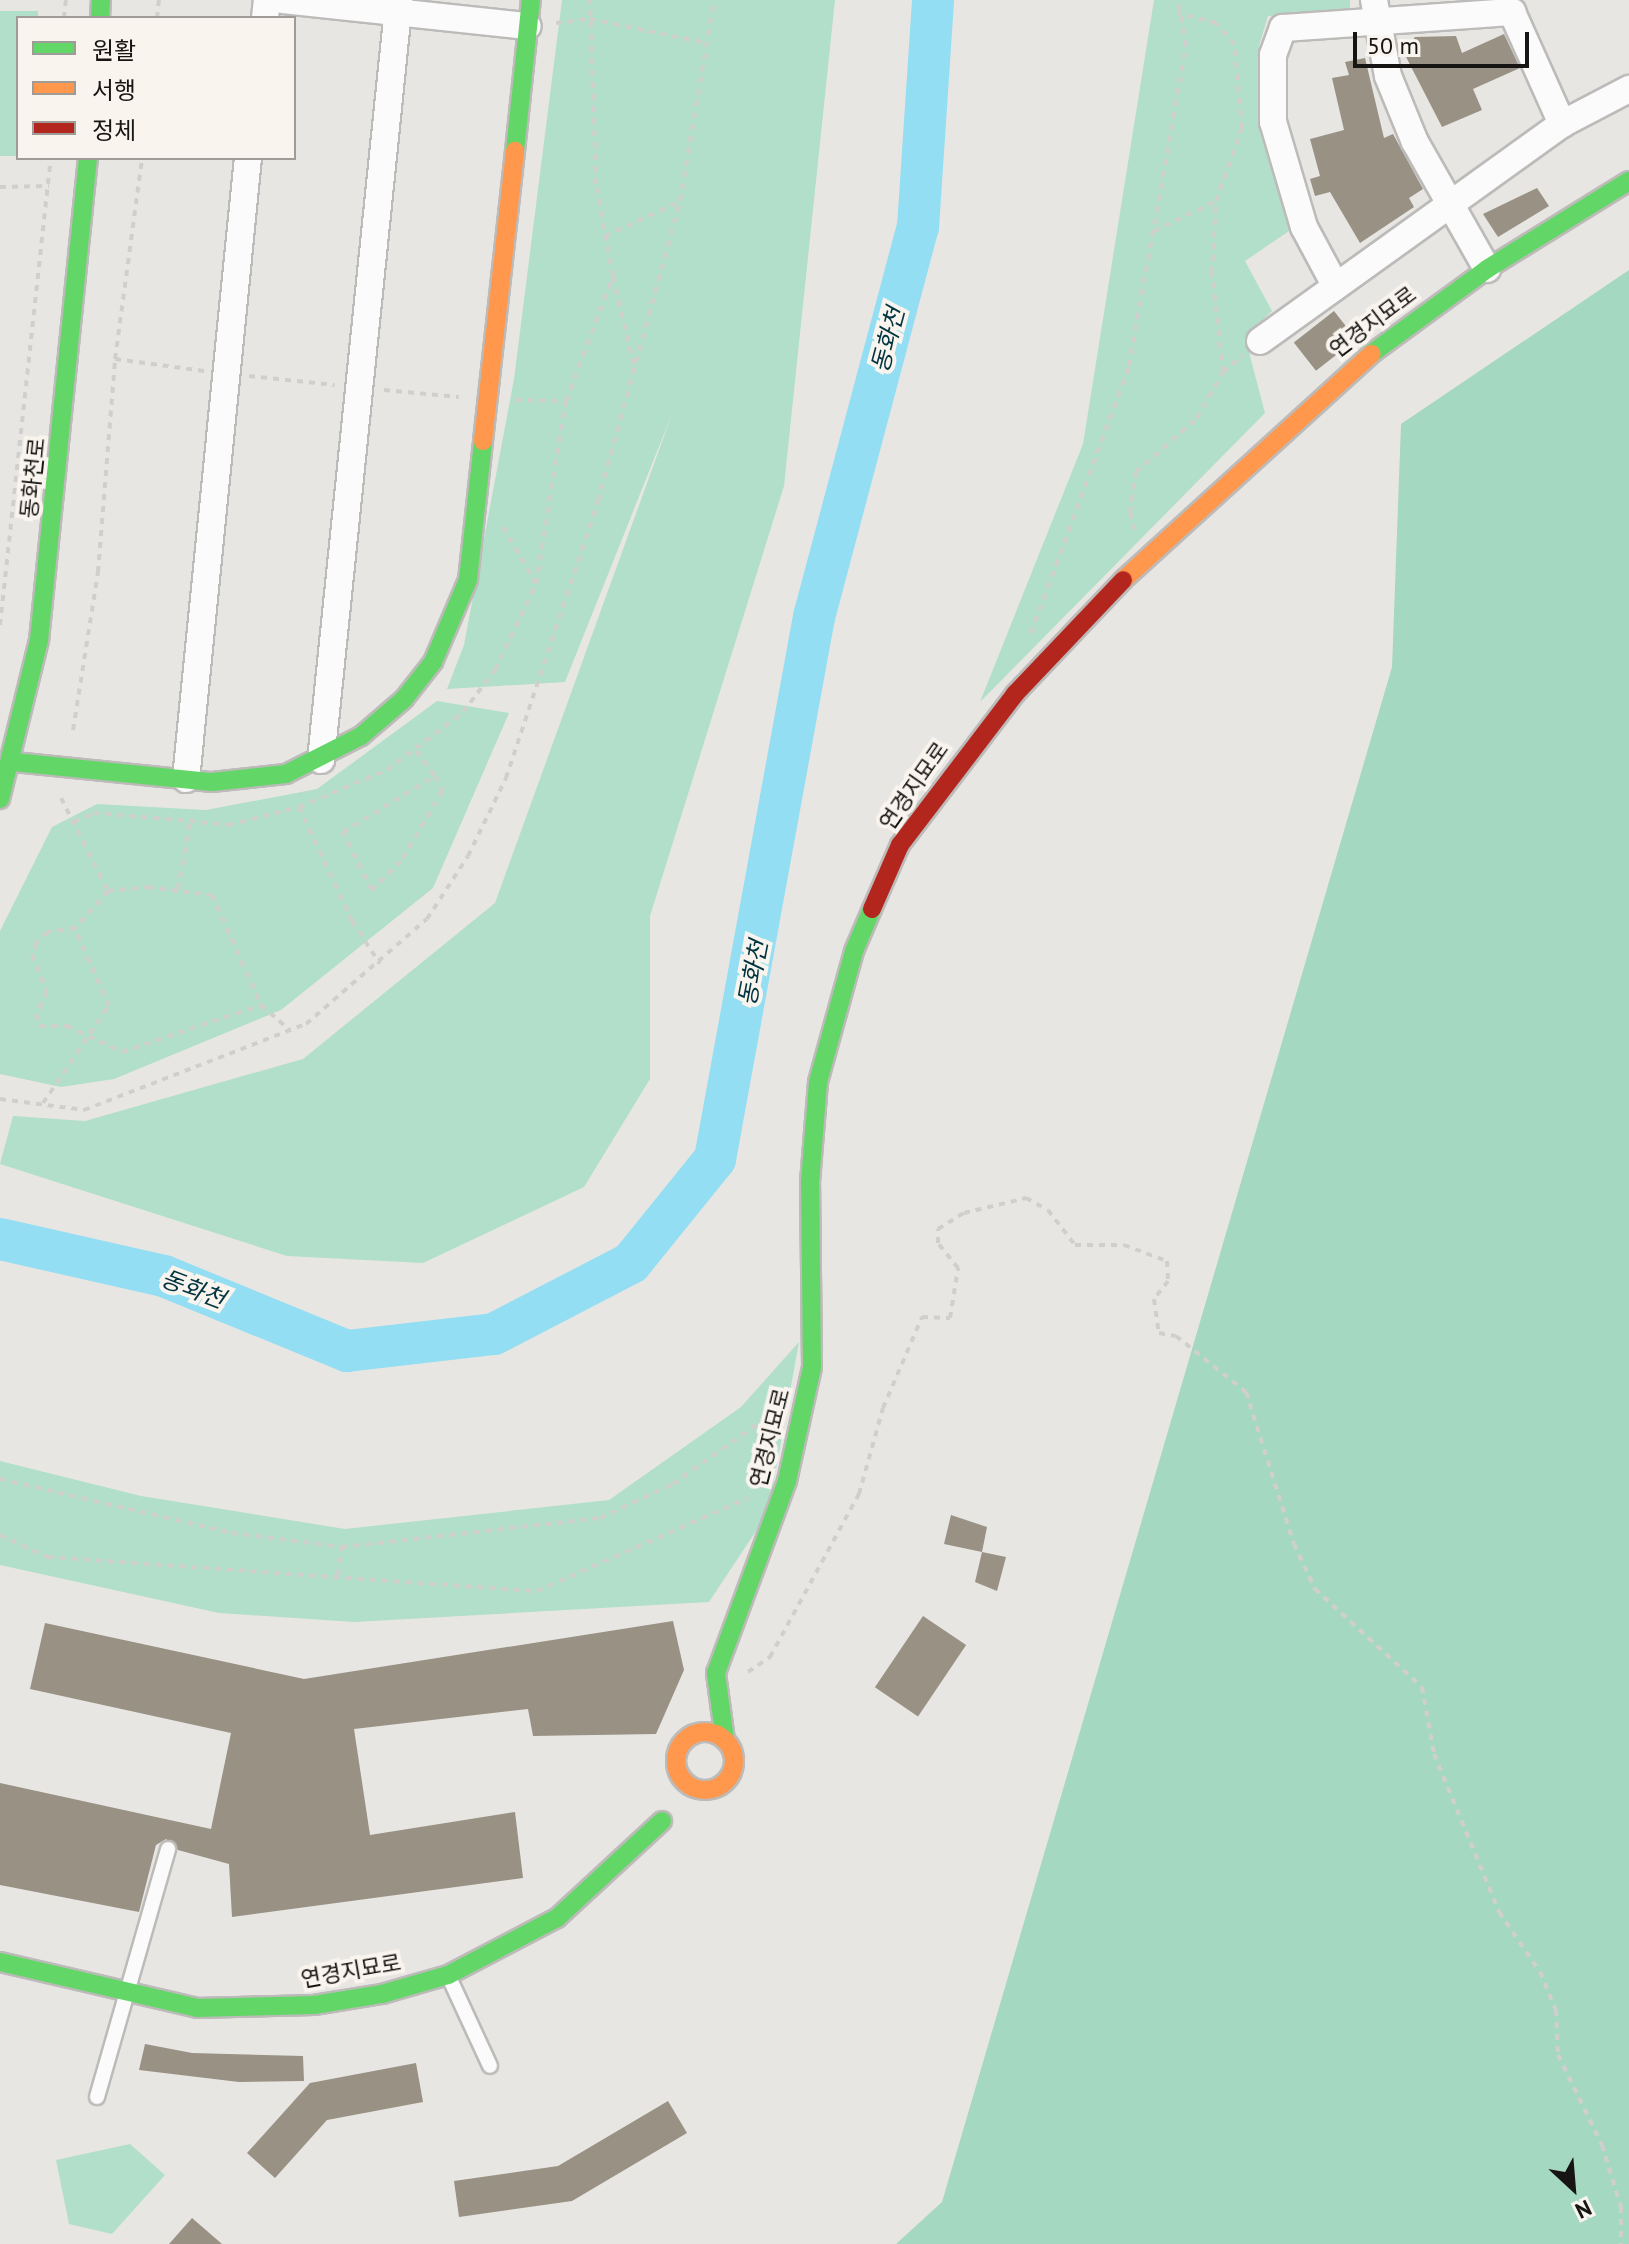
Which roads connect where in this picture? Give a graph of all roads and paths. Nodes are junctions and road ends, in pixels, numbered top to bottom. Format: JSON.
{"nodes":[{"id":1,"x":283,"y":0,"type":"edge"},
{"id":2,"x":531,"y":0,"type":"edge"},
{"id":3,"x":714,"y":0,"type":"edge"},
{"id":4,"x":1178,"y":0,"type":"edge"},
{"id":5,"x":399,"y":7,"type":"edge"},
{"id":6,"x":1374,"y":7,"type":"edge"},
{"id":7,"x":1177,"y":13,"type":"junction"},
{"id":8,"x":538,"y":25,"type":"junction"},
{"id":9,"x":707,"y":43,"type":"junction"},
{"id":10,"x":1629,"y":89,"type":"edge"},
{"id":11,"x":1562,"y":124,"type":"junction"},
{"id":12,"x":51,"y":160,"type":"edge"},
{"id":13,"x":88,"y":160,"type":"edge"},
{"id":14,"x":142,"y":160,"type":"edge"},
{"id":15,"x":248,"y":160,"type":"edge"},
{"id":16,"x":1629,"y":181,"type":"edge"},
{"id":17,"x":49,"y":186,"type":"junction"},
{"id":18,"x":0,"y":187,"type":"edge"},
{"id":19,"x":680,"y":201,"type":"junction"},
{"id":20,"x":1216,"y":201,"type":"junction"},
{"id":21,"x":1448,"y":203,"type":"junction"},
{"id":22,"x":1153,"y":232,"type":"junction"},
{"id":23,"x":605,"y":236,"type":"dead end"},
{"id":24,"x":1487,"y":269,"type":"junction"},
{"id":25,"x":613,"y":276,"type":"dead end"},
{"id":26,"x":1334,"y":283,"type":"junction"},
{"id":27,"x":1260,"y":341,"type":"dead end"},
{"id":28,"x":115,"y":359,"type":"junction"},
{"id":29,"x":635,"y":368,"type":"junction"},
{"id":30,"x":223,"y":374,"type":"junction"},
{"id":31,"x":491,"y":400,"type":"junction"},
{"id":32,"x":566,"y":401,"type":"dead end"},
{"id":33,"x":501,"y":523,"type":"dead end"},
{"id":34,"x":1136,"y":536,"type":"dead end"},
{"id":35,"x":536,"y":584,"type":"dead end"},
{"id":36,"x":0,"y":625,"type":"edge"},
{"id":37,"x":1026,"y":642,"type":"dead end"},
{"id":38,"x":73,"y":730,"type":"dead end"},
{"id":39,"x":416,"y":751,"type":"dead end"},
{"id":40,"x":321,"y":760,"type":"junction"},
{"id":41,"x":14,"y":762,"type":"junction"},
{"id":42,"x":435,"y":776,"type":"junction"},
{"id":43,"x":186,"y":779,"type":"junction"},
{"id":44,"x":61,"y":798,"type":"dead end"},
{"id":45,"x":0,"y":799,"type":"edge"},
{"id":46,"x":299,"y":807,"type":"dead end"},
{"id":47,"x":190,"y":821,"type":"dead end"},
{"id":48,"x":74,"y":822,"type":"junction"},
{"id":49,"x":108,"y":891,"type":"junction"},
{"id":50,"x":75,"y":928,"type":"junction"},
{"id":51,"x":381,"y":965,"type":"junction"},
{"id":52,"x":261,"y":1005,"type":"junction"},
{"id":53,"x":290,"y":1030,"type":"junction"},
{"id":54,"x":90,"y":1038,"type":"junction"},
{"id":55,"x":0,"y":1099,"type":"edge"},
{"id":56,"x":43,"y":1103,"type":"junction"},
{"id":57,"x":781,"y":1403,"type":"dead end"},
{"id":58,"x":0,"y":1479,"type":"edge"},
{"id":59,"x":787,"y":1481,"type":"junction"},
{"id":60,"x":0,"y":1535,"type":"edge"},
{"id":61,"x":342,"y":1547,"type":"junction"},
{"id":62,"x":338,"y":1575,"type":"junction"},
{"id":63,"x":736,"y":1680,"type":"dead end"},
{"id":64,"x":715,"y":1697,"type":"junction"},
{"id":65,"x":698,"y":1733,"type":"junction"},
{"id":66,"x":725,"y":1740,"type":"junction"},
{"id":67,"x":678,"y":1773,"type":"junction"},
{"id":68,"x":700,"y":1790,"type":"junction"},
{"id":69,"x":662,"y":1821,"type":"junction"},
{"id":70,"x":168,"y":1849,"type":"dead end"},
{"id":71,"x":0,"y":1962,"type":"edge"},
{"id":72,"x":448,"y":1975,"type":"junction"},
{"id":73,"x":123,"y":1994,"type":"junction"},
{"id":74,"x":490,"y":2066,"type":"dead end"},
{"id":75,"x":97,"y":2097,"type":"dead end"},
{"id":76,"x":1621,"y":2244,"type":"edge"}],
"edges":[{"from":1,"to":5,"type":"street"},
{"from":2,"to":8,"type":"street"},
{"from":3,"to":9,"type":"path"},
{"from":4,"to":7,"type":"path"},
{"from":5,"to":8,"type":"street"},
{"from":5,"to":40,"type":"street"},
{"from":6,"to":11,"type":"street"},
{"from":6,"to":21,"type":"street"},
{"from":6,"to":26,"type":"street"},
{"from":7,"to":20,"type":"path"},
{"from":7,"to":22,"type":"path"},
{"from":8,"to":9,"type":"path"},
{"from":8,"to":31,"type":"street"},
{"from":9,"to":19,"type":"path"},
{"from":10,"to":11,"type":"street"},
{"from":11,"to":21,"type":"street"},
{"from":12,"to":17,"type":"path"},
{"from":13,"to":41,"type":"street","name":"동화천로"},
{"from":14,"to":28,"type":"path"},
{"from":15,"to":30,"type":"street"},
{"from":16,"to":24,"type":"street","name":"연경지묘로"},
{"from":17,"to":18,"type":"path"},
{"from":17,"to":36,"type":"path"},
{"from":19,"to":23,"type":"path"},
{"from":19,"to":29,"type":"path"},
{"from":20,"to":22,"type":"path"},
{"from":20,"to":34,"type":"path"},
{"from":21,"to":24,"type":"street"},
{"from":21,"to":26,"type":"street"},
{"from":22,"to":37,"type":"path"},
{"from":24,"to":59,"type":"street","name":"연경지묘로"},
{"from":25,"to":29,"type":"path"},
{"from":26,"to":27,"type":"street"},
{"from":28,"to":30,"type":"path"},
{"from":28,"to":38,"type":"path"},
{"from":29,"to":51,"type":"path"},
{"from":30,"to":43,"type":"street"},
{"from":31,"to":32,"type":"path"},
{"from":31,"to":40,"type":"street"},
{"from":33,"to":35,"type":"path"},
{"from":39,"to":42,"type":"path"},
{"from":40,"to":43,"type":"street"},
{"from":41,"to":43,"type":"street"},
{"from":41,"to":45,"type":"street","name":"동화천로"},
{"from":42,"to":42,"type":"path"},
{"from":44,"to":48,"type":"path"},
{"from":46,"to":51,"type":"path"},
{"from":47,"to":48,"type":"path"},
{"from":48,"to":49,"type":"path"},
{"from":49,"to":50,"type":"path"},
{"from":49,"to":52,"type":"path"},
{"from":50,"to":54,"type":"path"},
{"from":50,"to":54,"type":"path"},
{"from":51,"to":53,"type":"path"},
{"from":52,"to":53,"type":"path"},
{"from":52,"to":54,"type":"path"},
{"from":53,"to":56,"type":"path"},
{"from":54,"to":56,"type":"path"},
{"from":55,"to":56,"type":"path"},
{"from":57,"to":61,"type":"path"},
{"from":58,"to":61,"type":"path"},
{"from":59,"to":62,"type":"path"},
{"from":59,"to":64,"type":"street","name":"연경지묘로"},
{"from":60,"to":62,"type":"path"},
{"from":61,"to":62,"type":"path"},
{"from":63,"to":76,"type":"path"},
{"from":64,"to":65,"type":"street"},
{"from":64,"to":66,"type":"street"},
{"from":65,"to":66,"type":"street"},
{"from":65,"to":67,"type":"street"},
{"from":66,"to":68,"type":"street"},
{"from":67,"to":68,"type":"street"},
{"from":67,"to":69,"type":"street"},
{"from":68,"to":69,"type":"street","name":"연경지묘로"},
{"from":69,"to":72,"type":"street","name":"연경지묘로"},
{"from":70,"to":73,"type":"lane"},
{"from":71,"to":73,"type":"street","name":"연경지묘로"},
{"from":72,"to":73,"type":"street","name":"연경지묘로"},
{"from":72,"to":74,"type":"lane"},
{"from":73,"to":75,"type":"lane"}]}
